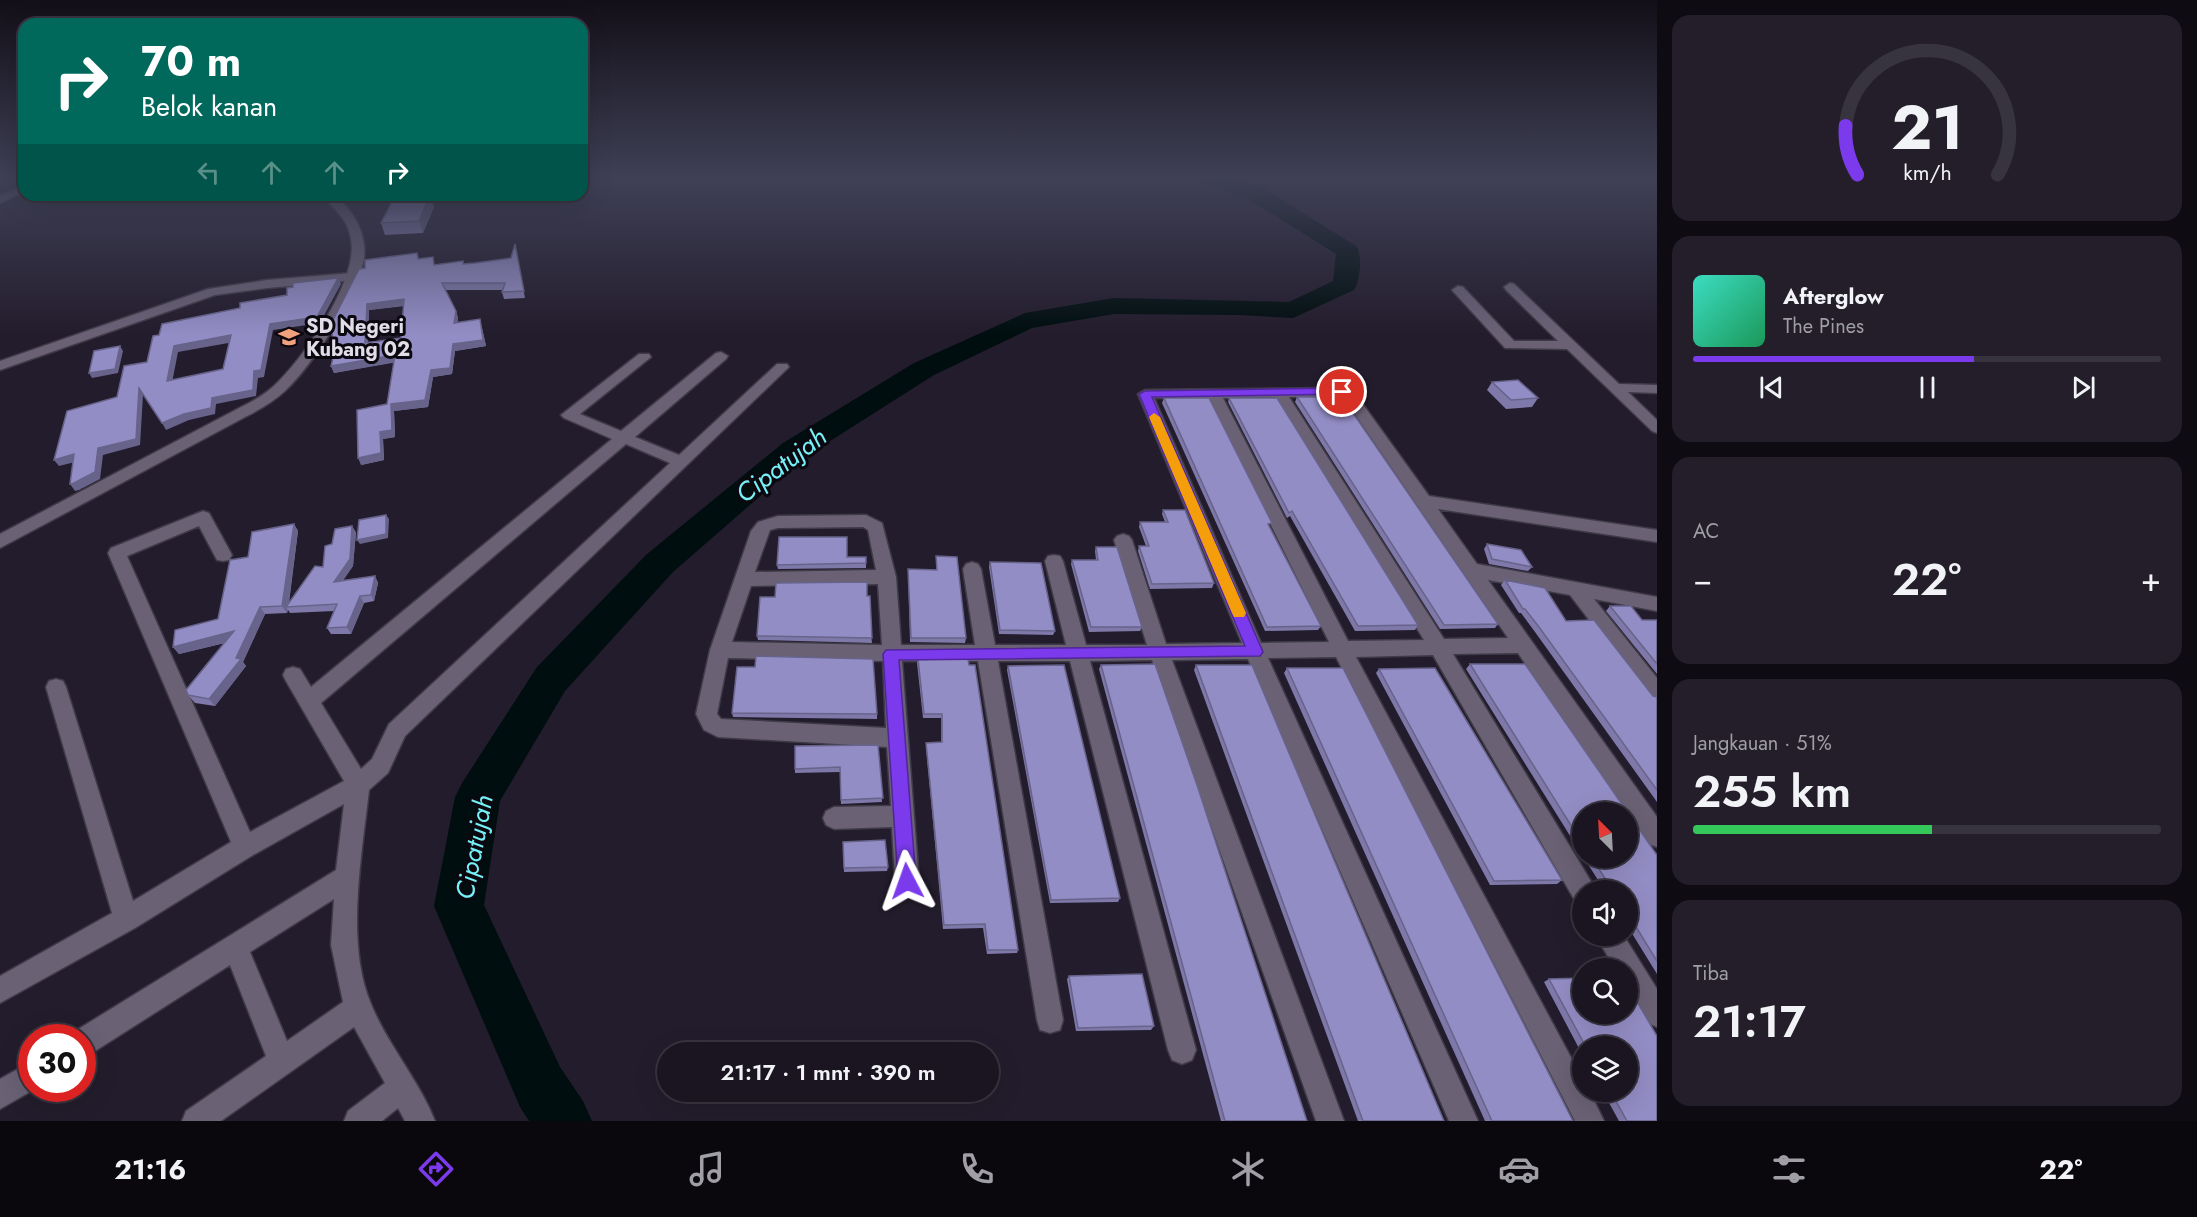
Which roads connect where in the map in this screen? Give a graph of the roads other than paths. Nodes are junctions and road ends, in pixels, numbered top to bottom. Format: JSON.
{"nodes":[{"id":1,"x":354,"y":230,"type":"edge"},
{"id":2,"x":352,"y":277,"type":"junction"},
{"id":3,"x":1510,"y":287,"type":"dead end"},
{"id":4,"x":1458,"y":290,"type":"dead end"},
{"id":5,"x":1570,"y":345,"type":"junction"},
{"id":6,"x":721,"y":356,"type":"dead end"},
{"id":7,"x":644,"y":357,"type":"dead end"},
{"id":8,"x":0,"y":366,"type":"edge"},
{"id":9,"x":782,"y":367,"type":"dead end"},
{"id":10,"x":1616,"y":389,"type":"junction"},
{"id":11,"x":1657,"y":389,"type":"edge"},
{"id":12,"x":1214,"y":394,"type":"junction"},
{"id":13,"x":1280,"y":394,"type":"junction"},
{"id":14,"x":1657,"y":428,"type":"edge"},
{"id":15,"x":623,"y":437,"type":"junction"},
{"id":16,"x":682,"y":462,"type":"junction"},
{"id":17,"x":1423,"y":501,"type":"junction"},
{"id":18,"x":1657,"y":536,"type":"edge"},
{"id":19,"x":1123,"y":540,"type":"dead end"},
{"id":20,"x":0,"y":542,"type":"edge"},
{"id":21,"x":223,"y":555,"type":"dead end"},
{"id":22,"x":1054,"y":561,"type":"dead end"},
{"id":23,"x":972,"y":569,"type":"dead end"},
{"id":24,"x":1472,"y":570,"type":"junction"},
{"id":25,"x":887,"y":577,"type":"junction"},
{"id":26,"x":743,"y":579,"type":"junction"},
{"id":27,"x":1577,"y":591,"type":"junction"},
{"id":28,"x":1657,"y":604,"type":"edge"},
{"id":29,"x":1523,"y":645,"type":"junction"},
{"id":30,"x":1438,"y":648,"type":"junction"},
{"id":31,"x":1342,"y":649,"type":"junction"},
{"id":32,"x":720,"y":650,"type":"junction"},
{"id":33,"x":986,"y":652,"type":"junction"},
{"id":34,"x":1159,"y":652,"type":"junction"},
{"id":35,"x":1255,"y":652,"type":"junction"},
{"id":36,"x":891,"y":654,"type":"junction"},
{"id":37,"x":1078,"y":654,"type":"junction"},
{"id":38,"x":293,"y":675,"type":"dead end"},
{"id":39,"x":56,"y":687,"type":"dead end"},
{"id":40,"x":1657,"y":693,"type":"edge"},
{"id":41,"x":309,"y":701,"type":"junction"},
{"id":42,"x":897,"y":738,"type":"junction"},
{"id":43,"x":358,"y":785,"type":"junction"},
{"id":44,"x":902,"y":816,"type":"junction"},
{"id":45,"x":834,"y":818,"type":"dead end"},
{"id":46,"x":1657,"y":836,"type":"edge"},
{"id":47,"x":245,"y":847,"type":"junction"},
{"id":48,"x":347,"y":877,"type":"junction"},
{"id":49,"x":1576,"y":880,"type":"edge"},
{"id":50,"x":907,"y":881,"type":"dead end"},
{"id":51,"x":126,"y":919,"type":"junction"},
{"id":52,"x":1615,"y":946,"type":"edge"},
{"id":53,"x":235,"y":947,"type":"junction"},
{"id":54,"x":0,"y":990,"type":"edge"},
{"id":55,"x":358,"y":1008,"type":"junction"},
{"id":56,"x":1657,"y":1014,"type":"edge"},
{"id":57,"x":1050,"y":1020,"type":"dead end"},
{"id":58,"x":96,"y":1034,"type":"edge"},
{"id":59,"x":1182,"y":1050,"type":"dead end"},
{"id":60,"x":282,"y":1061,"type":"junction"},
{"id":61,"x":18,"y":1084,"type":"edge"},
{"id":62,"x":402,"y":1088,"type":"junction"},
{"id":63,"x":0,"y":1095,"type":"edge"},
{"id":64,"x":196,"y":1121,"type":"edge"},
{"id":65,"x":358,"y":1121,"type":"edge"},
{"id":66,"x":421,"y":1121,"type":"edge"},
{"id":67,"x":1330,"y":1121,"type":"edge"},
{"id":68,"x":1464,"y":1121,"type":"edge"},
{"id":69,"x":1590,"y":1121,"type":"edge"}],
"edges":[{"from":1,"to":2,"type":"street"},
{"from":2,"to":8,"type":"street"},
{"from":2,"to":20,"type":"street"},
{"from":3,"to":5,"type":"street"},
{"from":4,"to":5,"type":"street"},
{"from":5,"to":10,"type":"street"},
{"from":6,"to":15,"type":"street"},
{"from":7,"to":15,"type":"street"},
{"from":9,"to":16,"type":"street"},
{"from":10,"to":11,"type":"street"},
{"from":10,"to":14,"type":"street"},
{"from":12,"to":13,"type":"street"},
{"from":12,"to":31,"type":"street"},
{"from":12,"to":35,"type":"street"},
{"from":13,"to":17,"type":"street"},
{"from":13,"to":30,"type":"street"},
{"from":15,"to":16,"type":"street"},
{"from":15,"to":41,"type":"street"},
{"from":16,"to":43,"type":"street"},
{"from":17,"to":18,"type":"street"},
{"from":17,"to":24,"type":"street"},
{"from":19,"to":34,"type":"street"},
{"from":21,"to":47,"type":"street"},
{"from":22,"to":37,"type":"street"},
{"from":23,"to":33,"type":"street"},
{"from":24,"to":27,"type":"street"},
{"from":24,"to":29,"type":"street"},
{"from":25,"to":26,"type":"street"},
{"from":25,"to":26,"type":"street"},
{"from":25,"to":36,"type":"street"},
{"from":26,"to":32,"type":"street"},
{"from":27,"to":28,"type":"street"},
{"from":27,"to":40,"type":"street"},
{"from":29,"to":30,"type":"street"},
{"from":29,"to":46,"type":"street"},
{"from":30,"to":31,"type":"street"},
{"from":30,"to":49,"type":"street"},
{"from":31,"to":35,"type":"street"},
{"from":31,"to":69,"type":"street"},
{"from":32,"to":36,"type":"street"},
{"from":32,"to":42,"type":"street"},
{"from":33,"to":36,"type":"street"},
{"from":33,"to":37,"type":"street"},
{"from":33,"to":57,"type":"street"},
{"from":34,"to":35,"type":"street"},
{"from":34,"to":37,"type":"street"},
{"from":34,"to":67,"type":"street"},
{"from":35,"to":68,"type":"street"},
{"from":36,"to":42,"type":"street"},
{"from":37,"to":59,"type":"street"},
{"from":38,"to":41,"type":"street"},
{"from":39,"to":51,"type":"street"},
{"from":41,"to":43,"type":"street"},
{"from":42,"to":44,"type":"street"},
{"from":43,"to":47,"type":"street"},
{"from":43,"to":48,"type":"street"},
{"from":44,"to":45,"type":"street"},
{"from":44,"to":50,"type":"street"},
{"from":47,"to":51,"type":"street"},
{"from":48,"to":53,"type":"street"},
{"from":48,"to":55,"type":"street"},
{"from":51,"to":54,"type":"street"},
{"from":52,"to":56,"type":"street"},
{"from":53,"to":58,"type":"street"},
{"from":53,"to":60,"type":"street"},
{"from":55,"to":60,"type":"street"},
{"from":55,"to":62,"type":"street"},
{"from":60,"to":64,"type":"street"},
{"from":61,"to":63,"type":"street"},
{"from":62,"to":65,"type":"street"},
{"from":62,"to":66,"type":"street"}]}
